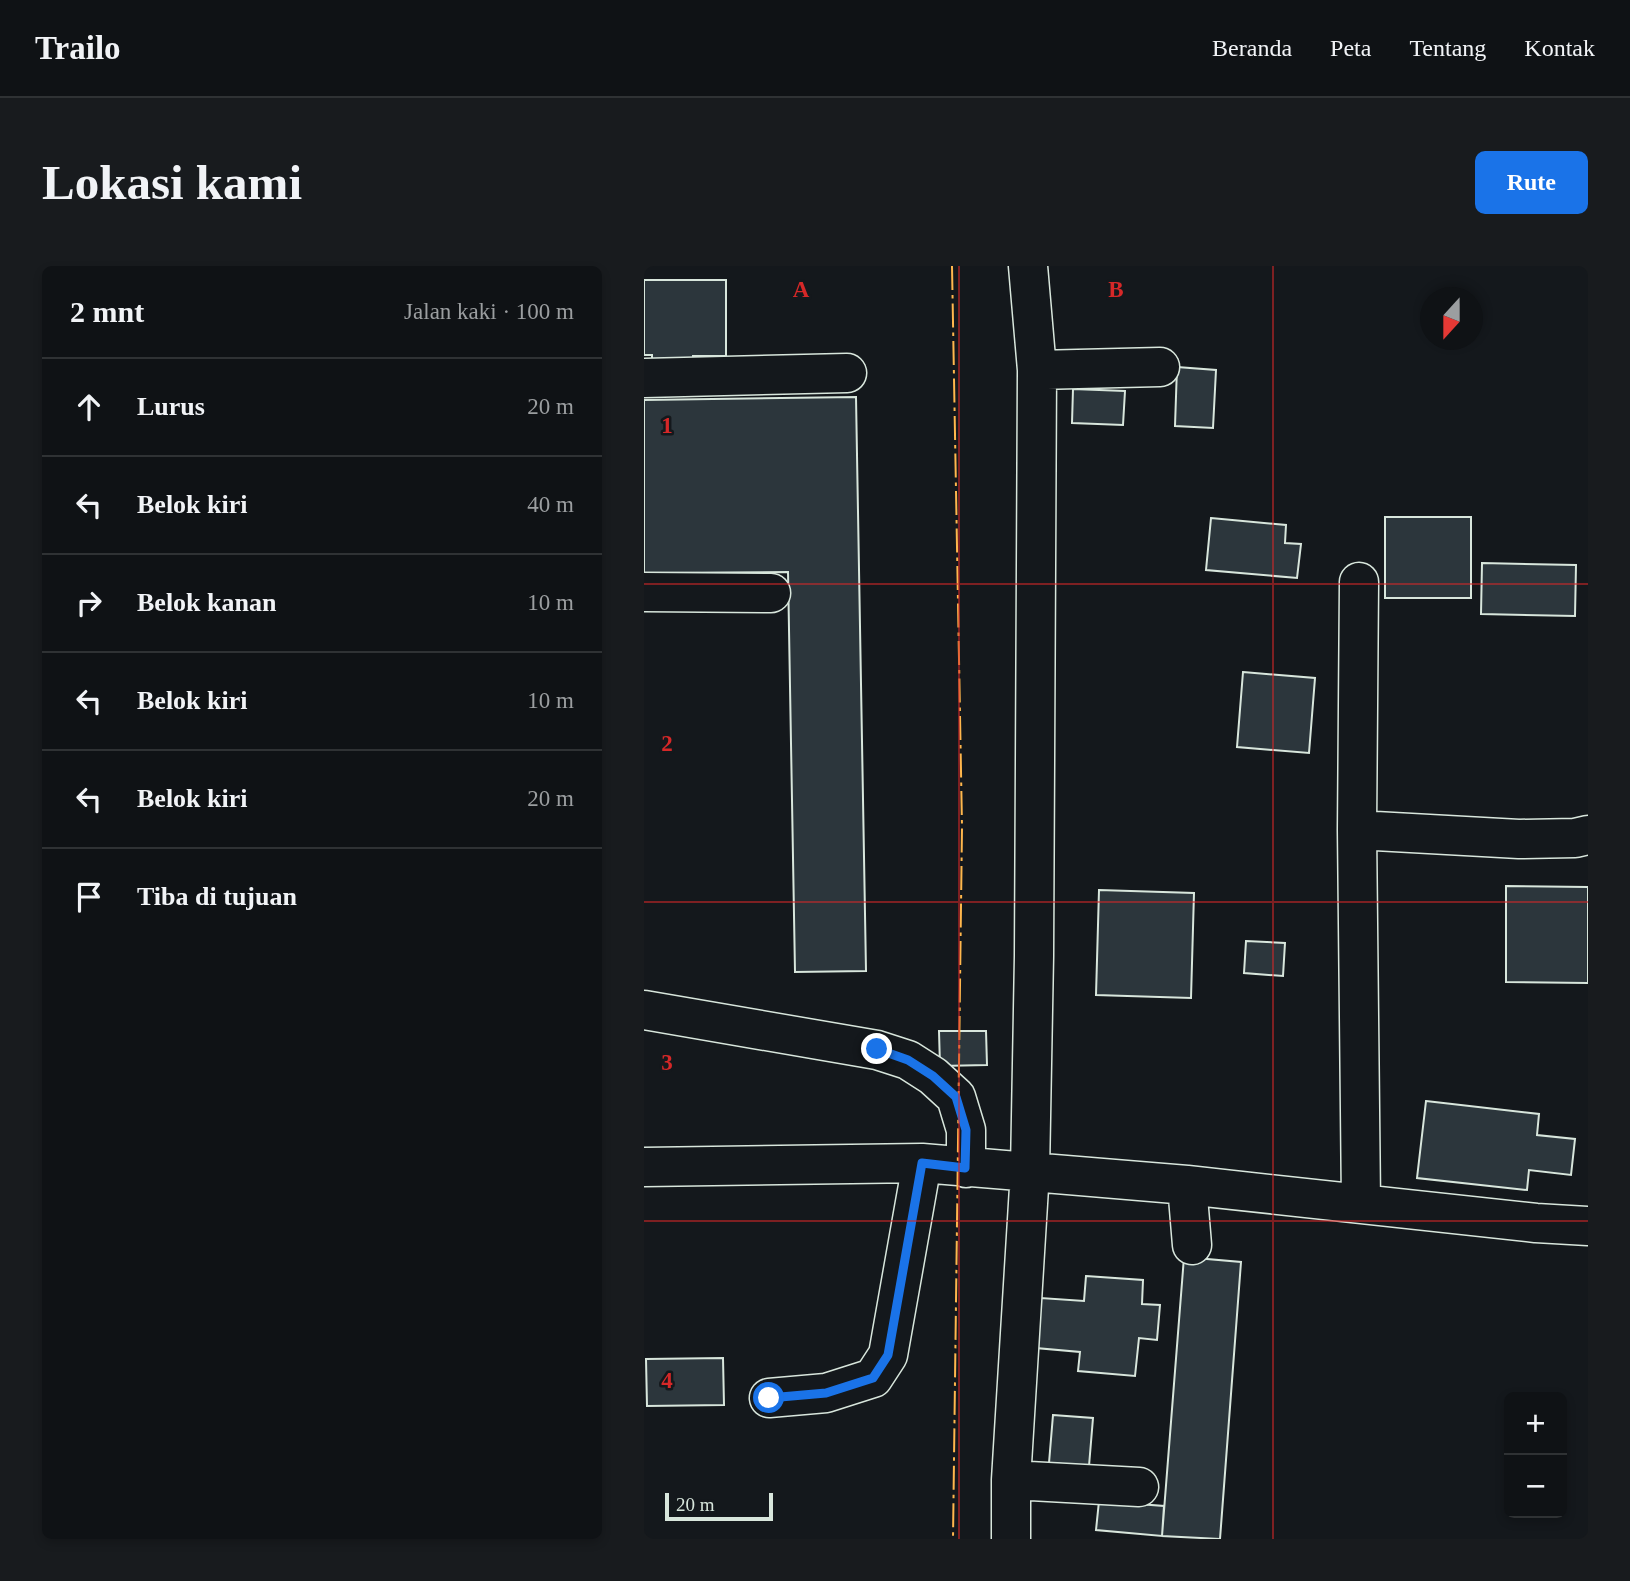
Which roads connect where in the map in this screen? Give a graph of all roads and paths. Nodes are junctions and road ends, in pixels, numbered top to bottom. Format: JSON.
{"nodes":[{"id":1,"x":1028,"y":266,"type":"edge"},
{"id":2,"x":1160,"y":367,"type":"dead end"},
{"id":3,"x":1037,"y":370,"type":"junction"},
{"id":4,"x":847,"y":373,"type":"dead end"},
{"id":5,"x":644,"y":378,"type":"edge"},
{"id":6,"x":1359,"y":582,"type":"dead end"},
{"id":7,"x":644,"y":592,"type":"edge"},
{"id":8,"x":771,"y":593,"type":"dead end"},
{"id":9,"x":1357,"y":830,"type":"junction"},
{"id":10,"x":1588,"y":835,"type":"edge"},
{"id":11,"x":644,"y":1010,"type":"edge"},
{"id":12,"x":922,"y":1163,"type":"junction"},
{"id":13,"x":644,"y":1167,"type":"edge"},
{"id":14,"x":965,"y":1168,"type":"junction"},
{"id":15,"x":1030,"y":1171,"type":"junction"},
{"id":16,"x":1187,"y":1185,"type":"junction"},
{"id":17,"x":1362,"y":1203,"type":"junction"},
{"id":18,"x":1588,"y":1226,"type":"edge"},
{"id":19,"x":1192,"y":1245,"type":"dead end"},
{"id":20,"x":769,"y":1398,"type":"dead end"},
{"id":21,"x":1011,"y":1480,"type":"junction"},
{"id":22,"x":1139,"y":1487,"type":"dead end"},
{"id":23,"x":1011,"y":1539,"type":"edge"}],
"edges":[{"from":1,"to":3,"type":"street"},
{"from":2,"to":3,"type":"street"},
{"from":3,"to":15,"type":"street"},
{"from":4,"to":5,"type":"street"},
{"from":6,"to":9,"type":"street"},
{"from":7,"to":8,"type":"street"},
{"from":9,"to":10,"type":"street"},
{"from":9,"to":17,"type":"street"},
{"from":11,"to":14,"type":"street"},
{"from":12,"to":13,"type":"street"},
{"from":12,"to":14,"type":"street"},
{"from":12,"to":20,"type":"street"},
{"from":14,"to":15,"type":"street"},
{"from":15,"to":16,"type":"street"},
{"from":15,"to":21,"type":"street"},
{"from":16,"to":17,"type":"street"},
{"from":16,"to":19,"type":"street"},
{"from":17,"to":18,"type":"street"},
{"from":21,"to":22,"type":"street"},
{"from":21,"to":23,"type":"street"}]}
